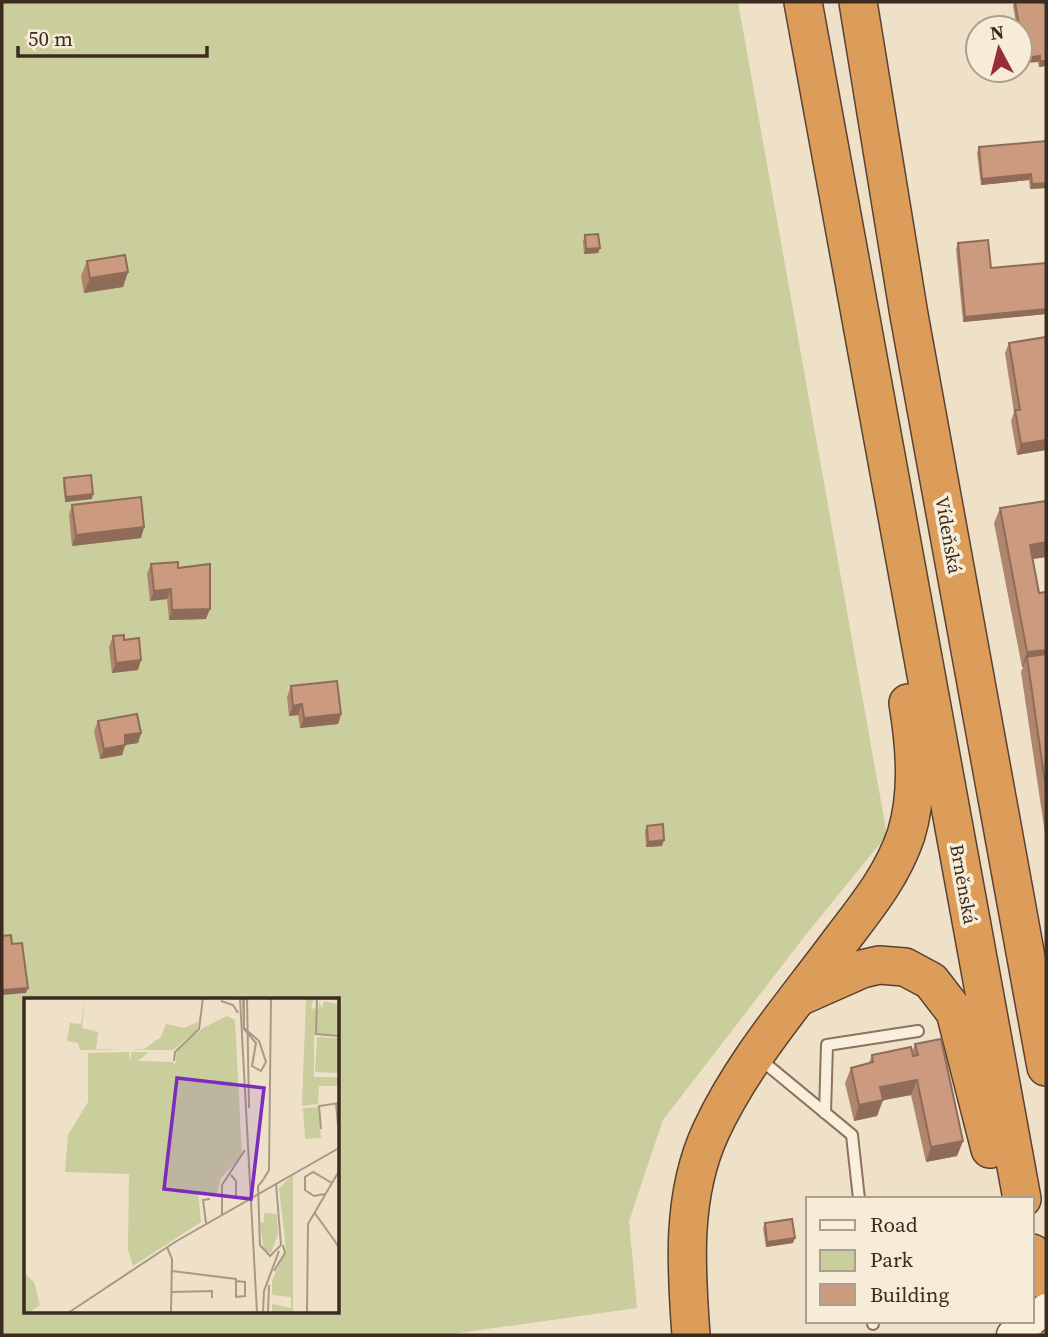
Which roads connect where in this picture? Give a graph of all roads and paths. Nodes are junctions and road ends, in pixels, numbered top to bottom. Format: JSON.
{"nodes":[{"id":1,"x":803,"y":2,"type":"edge"},
{"id":2,"x":858,"y":2,"type":"edge"},
{"id":3,"x":906,"y":570,"type":"junction"},
{"id":4,"x":800,"y":996,"type":"junction"},
{"id":5,"x":918,"y":1031,"type":"dead end"},
{"id":6,"x":755,"y":1055,"type":"junction"},
{"id":7,"x":1046,"y":1067,"type":"edge"},
{"id":8,"x":825,"y":1113,"type":"junction"},
{"id":9,"x":859,"y":1197,"type":"edge"},
{"id":10,"x":1016,"y":1197,"type":"edge"},
{"id":11,"x":1022,"y":1197,"type":"edge"},
{"id":12,"x":1034,"y":1264,"type":"edge"},
{"id":13,"x":1028,"y":1323,"type":"edge"},
{"id":14,"x":693,"y":1331,"type":"edge"},
{"id":15,"x":1046,"y":1331,"type":"edge"},
{"id":16,"x":1012,"y":1335,"type":"edge"}],
"edges":[{"from":1,"to":3,"type":"highway"},
{"from":2,"to":7,"type":"highway","name":"Vídeňská"},
{"from":3,"to":4,"type":"highway"},
{"from":3,"to":11,"type":"highway","name":"Brněnská"},
{"from":4,"to":6,"type":"highway"},
{"from":4,"to":10,"type":"highway"},
{"from":5,"to":8,"type":"lane"},
{"from":6,"to":8,"type":"lane"},
{"from":6,"to":14,"type":"highway"},
{"from":8,"to":9,"type":"lane"},
{"from":12,"to":15,"type":"highway"},
{"from":13,"to":16,"type":"main road"}]}
